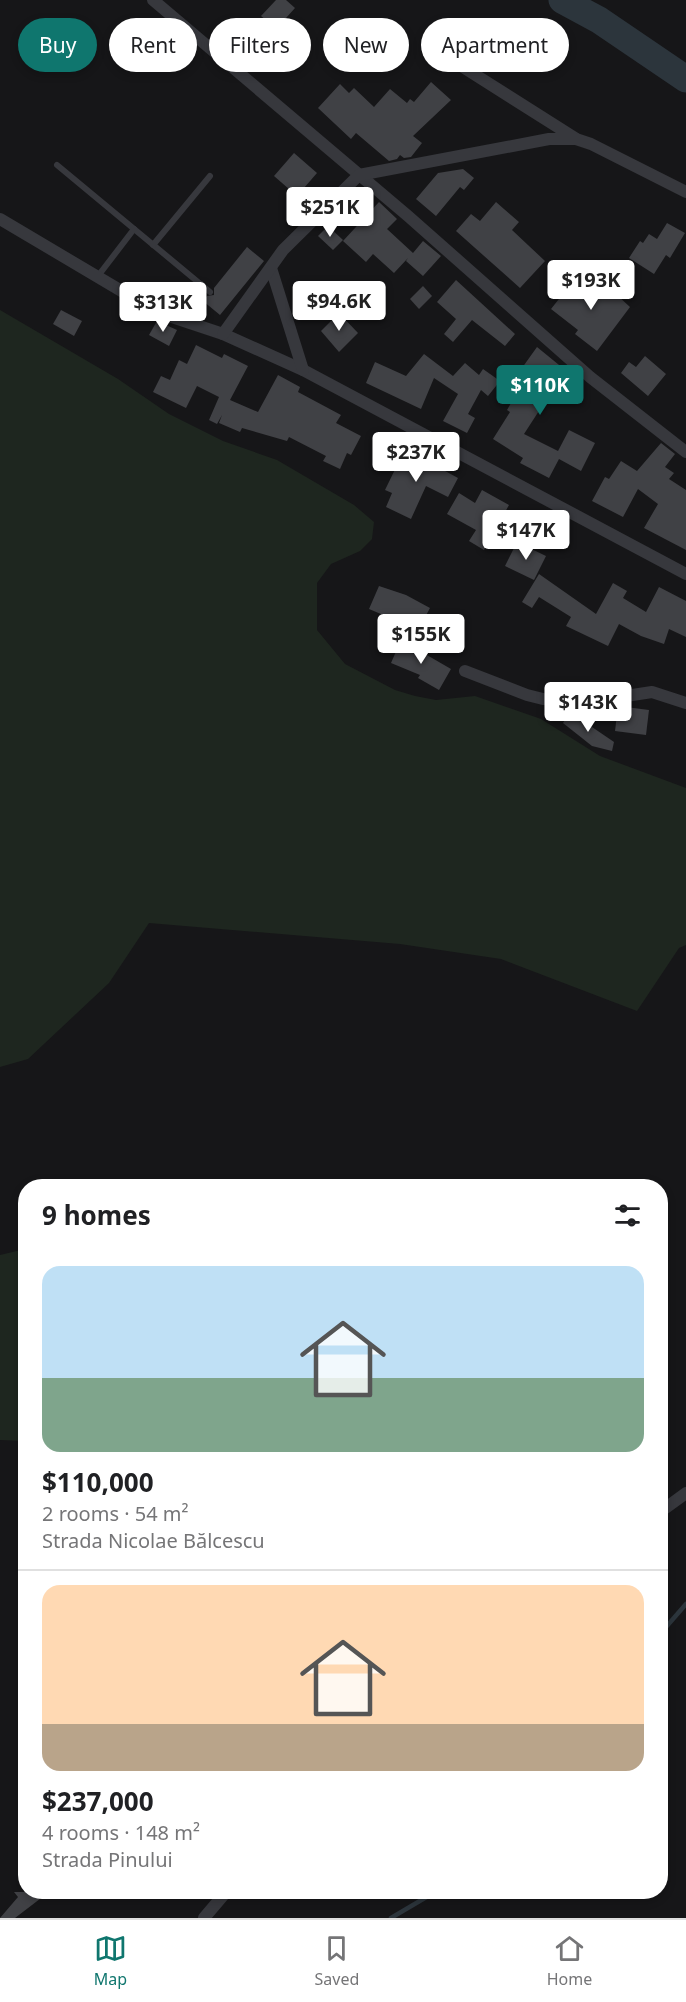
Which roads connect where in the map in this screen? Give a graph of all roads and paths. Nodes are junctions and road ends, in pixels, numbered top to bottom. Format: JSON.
{"nodes":[{"id":1,"x":153,"y":0,"type":"edge"},
{"id":2,"x":471,"y":72,"type":"edge"},
{"id":3,"x":576,"y":139,"type":"junction"},
{"id":4,"x":57,"y":165,"type":"dead end"},
{"id":5,"x":359,"y":175,"type":"junction"},
{"id":6,"x":210,"y":176,"type":"dead end"},
{"id":7,"x":686,"y":192,"type":"edge"},
{"id":8,"x":0,"y":219,"type":"edge"},
{"id":9,"x":134,"y":229,"type":"junction"},
{"id":10,"x":153,"y":245,"type":"junction"},
{"id":11,"x":271,"y":268,"type":"junction"},
{"id":12,"x":98,"y":276,"type":"junction"},
{"id":13,"x":201,"y":284,"type":"junction"},
{"id":14,"x":210,"y":292,"type":"dead end"},
{"id":15,"x":179,"y":321,"type":"junction"},
{"id":16,"x":223,"y":334,"type":"junction"},
{"id":17,"x":303,"y":370,"type":"junction"},
{"id":18,"x":686,"y":452,"type":"edge"},
{"id":19,"x":686,"y":574,"type":"edge"},
{"id":20,"x":465,"y":671,"type":"dead end"},
{"id":21,"x":686,"y":702,"type":"edge"},
{"id":22,"x":686,"y":1493,"type":"edge"},
{"id":23,"x":668,"y":1506,"type":"edge"},
{"id":24,"x":220,"y":1899,"type":"edge"},
{"id":25,"x":204,"y":1918,"type":"edge"}],
"edges":[{"from":1,"to":5,"type":"street"},
{"from":2,"to":3,"type":"street"},
{"from":3,"to":5,"type":"street"},
{"from":3,"to":7,"type":"street"},
{"from":4,"to":9,"type":"lane"},
{"from":5,"to":11,"type":"street"},
{"from":5,"to":18,"type":"street"},
{"from":6,"to":10,"type":"lane"},
{"from":8,"to":12,"type":"street"},
{"from":9,"to":10,"type":"lane"},
{"from":9,"to":12,"type":"lane"},
{"from":10,"to":13,"type":"lane"},
{"from":11,"to":16,"type":"street"},
{"from":11,"to":17,"type":"street"},
{"from":12,"to":15,"type":"street"},
{"from":13,"to":14,"type":"lane"},
{"from":13,"to":15,"type":"lane"},
{"from":15,"to":16,"type":"street"},
{"from":16,"to":17,"type":"street"},
{"from":17,"to":19,"type":"street"},
{"from":20,"to":21,"type":"street"},
{"from":22,"to":23,"type":"street"},
{"from":24,"to":25,"type":"street"}]}
